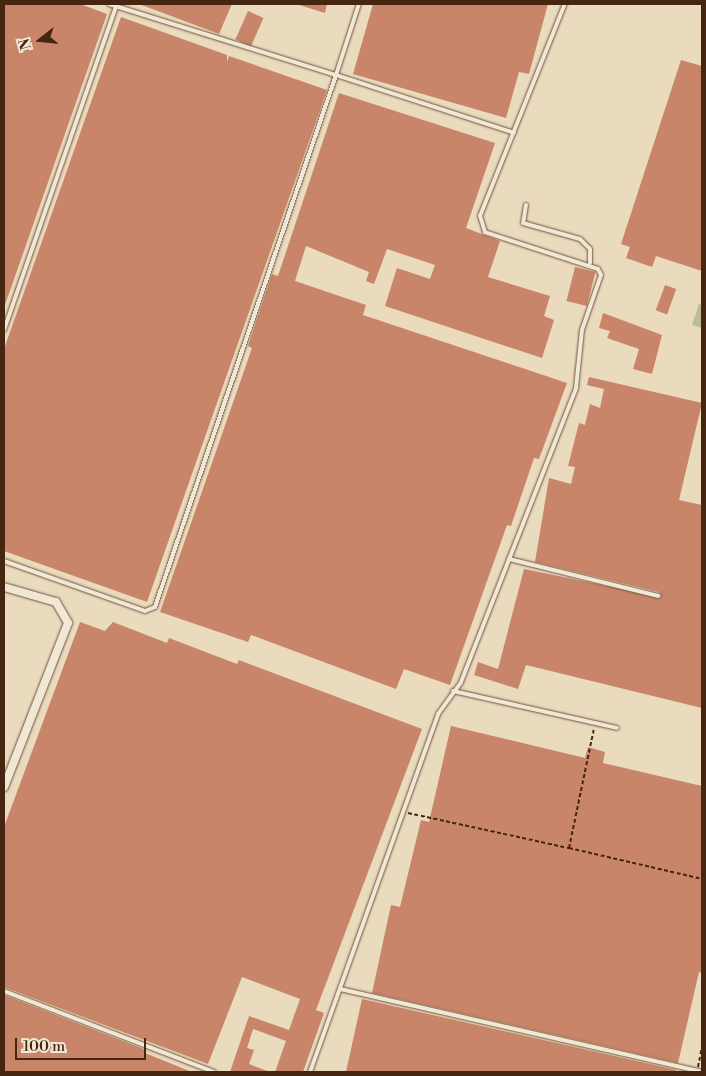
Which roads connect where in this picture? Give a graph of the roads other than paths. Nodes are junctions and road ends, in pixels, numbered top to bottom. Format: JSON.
{"nodes":[{"id":1,"x":110,"y":4,"type":"edge"},
{"id":2,"x":359,"y":4,"type":"edge"},
{"id":3,"x":565,"y":4,"type":"edge"},
{"id":4,"x":116,"y":6,"type":"junction"},
{"id":5,"x":336,"y":75,"type":"junction"},
{"id":6,"x":514,"y":133,"type":"junction"},
{"id":7,"x":526,"y":205,"type":"dead end"},
{"id":8,"x":590,"y":263,"type":"junction"},
{"id":9,"x":4,"y":330,"type":"edge"},
{"id":10,"x":510,"y":559,"type":"junction"},
{"id":11,"x":4,"y":561,"type":"edge"},
{"id":12,"x":4,"y":587,"type":"edge"},
{"id":13,"x":658,"y":596,"type":"dead end"},
{"id":14,"x":453,"y":691,"type":"junction"},
{"id":15,"x":617,"y":728,"type":"dead end"},
{"id":16,"x":4,"y":787,"type":"edge"},
{"id":17,"x":340,"y":989,"type":"junction"},
{"id":18,"x":4,"y":991,"type":"edge"},
{"id":19,"x":214,"y":1072,"type":"edge"},
{"id":20,"x":310,"y":1072,"type":"edge"},
{"id":21,"x":699,"y":1072,"type":"edge"}],
"edges":[{"from":1,"to":4,"type":"lane"},
{"from":2,"to":5,"type":"lane"},
{"from":3,"to":6,"type":"lane"},
{"from":4,"to":5,"type":"lane"},
{"from":4,"to":9,"type":"lane"},
{"from":5,"to":6,"type":"lane"},
{"from":5,"to":11,"type":"lane"},
{"from":6,"to":8,"type":"lane"},
{"from":7,"to":8,"type":"lane"},
{"from":8,"to":10,"type":"lane"},
{"from":10,"to":13,"type":"lane"},
{"from":10,"to":14,"type":"lane"},
{"from":12,"to":16,"type":"street"},
{"from":14,"to":15,"type":"lane"},
{"from":14,"to":17,"type":"lane"},
{"from":17,"to":20,"type":"lane"},
{"from":17,"to":21,"type":"lane"},
{"from":18,"to":19,"type":"lane"}]}
